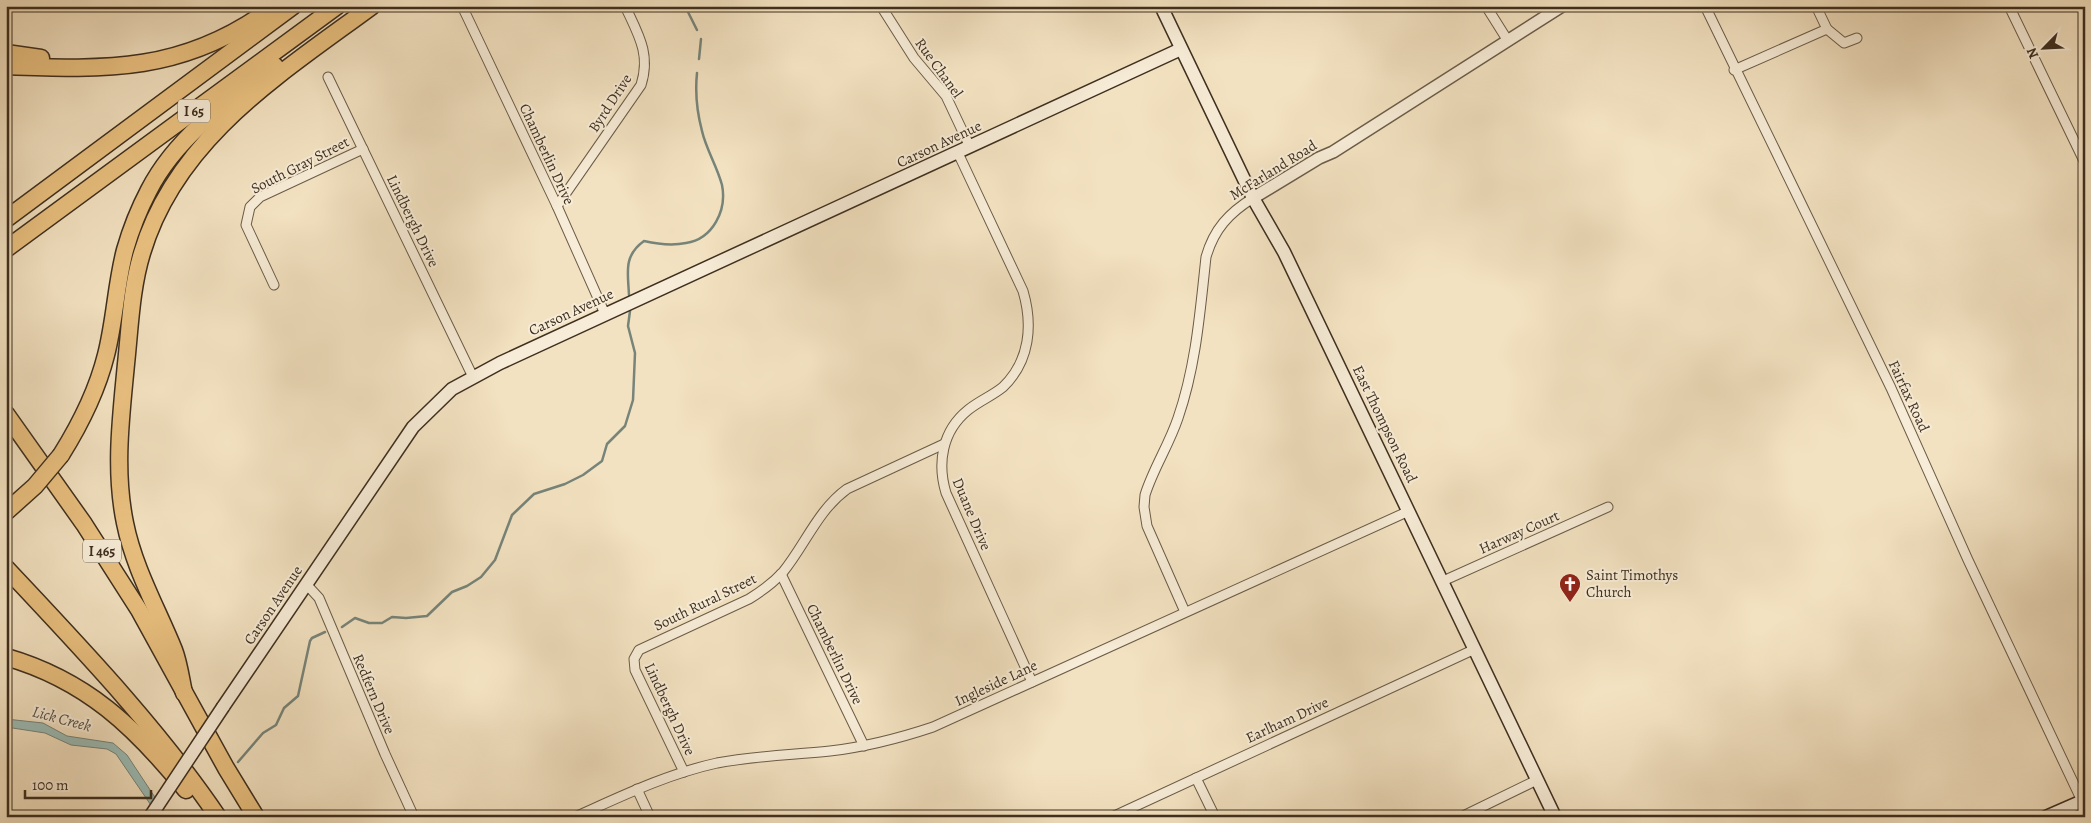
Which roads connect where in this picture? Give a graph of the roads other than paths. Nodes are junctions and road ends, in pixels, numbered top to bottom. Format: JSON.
{"nodes":[{"id":1,"x":275,"y":6,"type":"edge"},
{"id":2,"x":293,"y":6,"type":"edge"},
{"id":3,"x":337,"y":6,"type":"edge"},
{"id":4,"x":356,"y":6,"type":"edge"},
{"id":5,"x":372,"y":6,"type":"edge"},
{"id":6,"x":462,"y":6,"type":"edge"},
{"id":7,"x":626,"y":6,"type":"edge"},
{"id":8,"x":881,"y":6,"type":"edge"},
{"id":9,"x":1161,"y":6,"type":"edge"},
{"id":10,"x":1486,"y":6,"type":"edge"},
{"id":11,"x":1562,"y":6,"type":"edge"},
{"id":12,"x":1705,"y":6,"type":"edge"},
{"id":13,"x":1816,"y":6,"type":"edge"},
{"id":14,"x":2009,"y":6,"type":"edge"},
{"id":15,"x":1827,"y":29,"type":"junction"},
{"id":16,"x":1857,"y":38,"type":"dead end"},
{"id":17,"x":1508,"y":40,"type":"junction"},
{"id":18,"x":1181,"y":49,"type":"junction"},
{"id":19,"x":6,"y":54,"type":"edge"},
{"id":20,"x":6,"y":66,"type":"edge"},
{"id":21,"x":113,"y":66,"type":"junction"},
{"id":22,"x":1734,"y":70,"type":"junction"},
{"id":23,"x":328,"y":77,"type":"dead end"},
{"id":24,"x":970,"y":147,"type":"junction"},
{"id":25,"x":363,"y":149,"type":"junction"},
{"id":26,"x":958,"y":153,"type":"junction"},
{"id":27,"x":2085,"y":163,"type":"edge"},
{"id":28,"x":1253,"y":198,"type":"junction"},
{"id":29,"x":557,"y":206,"type":"junction"},
{"id":30,"x":6,"y":218,"type":"edge"},
{"id":31,"x":6,"y":250,"type":"edge"},
{"id":32,"x":274,"y":285,"type":"dead end"},
{"id":33,"x":605,"y":314,"type":"junction"},
{"id":34,"x":473,"y":377,"type":"junction"},
{"id":35,"x":6,"y":414,"type":"edge"},
{"id":36,"x":944,"y":444,"type":"junction"},
{"id":37,"x":1608,"y":507,"type":"dead end"},
{"id":38,"x":1409,"y":511,"type":"junction"},
{"id":39,"x":6,"y":512,"type":"edge"},
{"id":40,"x":6,"y":568,"type":"edge"},
{"id":41,"x":781,"y":574,"type":"junction"},
{"id":42,"x":1442,"y":581,"type":"junction"},
{"id":43,"x":307,"y":585,"type":"junction"},
{"id":44,"x":1186,"y":612,"type":"junction"},
{"id":45,"x":1475,"y":649,"type":"junction"},
{"id":46,"x":6,"y":657,"type":"edge"},
{"id":47,"x":635,"y":657,"type":"joint"},
{"id":48,"x":1032,"y":682,"type":"junction"},
{"id":49,"x":184,"y":693,"type":"junction"},
{"id":50,"x":864,"y":746,"type":"junction"},
{"id":51,"x":684,"y":772,"type":"junction"},
{"id":52,"x":1196,"y":778,"type":"junction"},
{"id":53,"x":1537,"y":780,"type":"junction"},
{"id":54,"x":636,"y":789,"type":"junction"},
{"id":55,"x":2083,"y":800,"type":"edge"},
{"id":56,"x":150,"y":817,"type":"edge"},
{"id":57,"x":206,"y":817,"type":"edge"},
{"id":58,"x":218,"y":817,"type":"edge"},
{"id":59,"x":256,"y":817,"type":"edge"},
{"id":60,"x":414,"y":817,"type":"edge"},
{"id":61,"x":575,"y":817,"type":"edge"},
{"id":62,"x":650,"y":817,"type":"edge"},
{"id":63,"x":1112,"y":817,"type":"edge"},
{"id":64,"x":1215,"y":817,"type":"edge"},
{"id":65,"x":1461,"y":817,"type":"edge"},
{"id":66,"x":1554,"y":817,"type":"edge"},
{"id":67,"x":2046,"y":817,"type":"edge"}],
"edges":[{"from":1,"to":21,"type":"highway"},
{"from":2,"to":30,"type":"highway","number":"I 65"},
{"from":3,"to":31,"type":"highway","number":"I 65"},
{"from":4,"to":39,"type":"highway","bridge":true},
{"from":5,"to":49,"type":"highway"},
{"from":6,"to":29,"type":"street","name":"Chamberlin Drive"},
{"from":7,"to":29,"type":"street","name":"Byrd Drive"},
{"from":8,"to":24,"type":"street","name":"Rue Chanel"},
{"from":9,"to":18,"type":"main road","name":"East Thompson Road"},
{"from":10,"to":17,"type":"street"},
{"from":11,"to":17,"type":"street","name":"McFarland Road"},
{"from":12,"to":22,"type":"street","name":"Fairfax Road"},
{"from":13,"to":15,"type":"street"},
{"from":14,"to":27,"type":"street"},
{"from":15,"to":16,"type":"street"},
{"from":15,"to":22,"type":"street"},
{"from":17,"to":28,"type":"street","name":"McFarland Road"},
{"from":18,"to":24,"type":"main road","name":"Carson Avenue"},
{"from":18,"to":28,"type":"main road","name":"East Thompson Road"},
{"from":19,"to":21,"type":"highway"},
{"from":20,"to":21,"type":"highway"},
{"from":22,"to":55,"type":"street","name":"Fairfax Road"},
{"from":23,"to":25,"type":"street","name":"Lindbergh Drive"},
{"from":24,"to":26,"type":"main road","name":"Carson Avenue"},
{"from":25,"to":32,"type":"street","name":"South Gray Street"},
{"from":25,"to":34,"type":"street","name":"Lindbergh Drive"},
{"from":26,"to":33,"type":"main road","name":"Carson Avenue"},
{"from":26,"to":36,"type":"street","name":"Duane Drive"},
{"from":28,"to":38,"type":"main road","name":"East Thompson Road"},
{"from":28,"to":44,"type":"street","name":"McFarland Road"},
{"from":29,"to":33,"type":"street","name":"Chamberlin Drive"},
{"from":33,"to":34,"type":"main road","name":"Carson Avenue"},
{"from":34,"to":43,"type":"main road","name":"Carson Avenue"},
{"from":35,"to":49,"type":"highway","number":"I 465"},
{"from":36,"to":41,"type":"street","name":"South Rural Street"},
{"from":36,"to":48,"type":"street","name":"Duane Drive"},
{"from":37,"to":42,"type":"street","name":"Harway Court"},
{"from":38,"to":42,"type":"main road","name":"East Thompson Road"},
{"from":38,"to":44,"type":"street","name":"Ingleside Lane"},
{"from":40,"to":58,"type":"highway"},
{"from":41,"to":47,"type":"street","name":"South Rural Street"},
{"from":41,"to":50,"type":"street","name":"Chamberlin Drive"},
{"from":42,"to":45,"type":"main road","name":"East Thompson Road"},
{"from":43,"to":56,"type":"main road","name":"Carson Avenue","bridge":true},
{"from":43,"to":60,"type":"street","name":"Redfern Drive"},
{"from":44,"to":48,"type":"street","name":"Ingleside Lane"},
{"from":45,"to":52,"type":"street","name":"Earlham Drive"},
{"from":45,"to":53,"type":"main road","name":"East Thompson Road"},
{"from":46,"to":57,"type":"highway"},
{"from":47,"to":51,"type":"street","name":"Lindbergh Drive"},
{"from":48,"to":50,"type":"street","name":"Ingleside Lane"},
{"from":49,"to":59,"type":"highway","number":"I 465"},
{"from":50,"to":51,"type":"street","name":"Ingleside Lane"},
{"from":51,"to":54,"type":"street","name":"Ingleside Lane"},
{"from":52,"to":63,"type":"street","name":"Earlham Drive"},
{"from":52,"to":64,"type":"street"},
{"from":53,"to":65,"type":"street"},
{"from":53,"to":66,"type":"main road","name":"East Thompson Road"},
{"from":54,"to":61,"type":"street","name":"Ingleside Lane"},
{"from":54,"to":62,"type":"street"},
{"from":55,"to":67,"type":"main road"}]}
